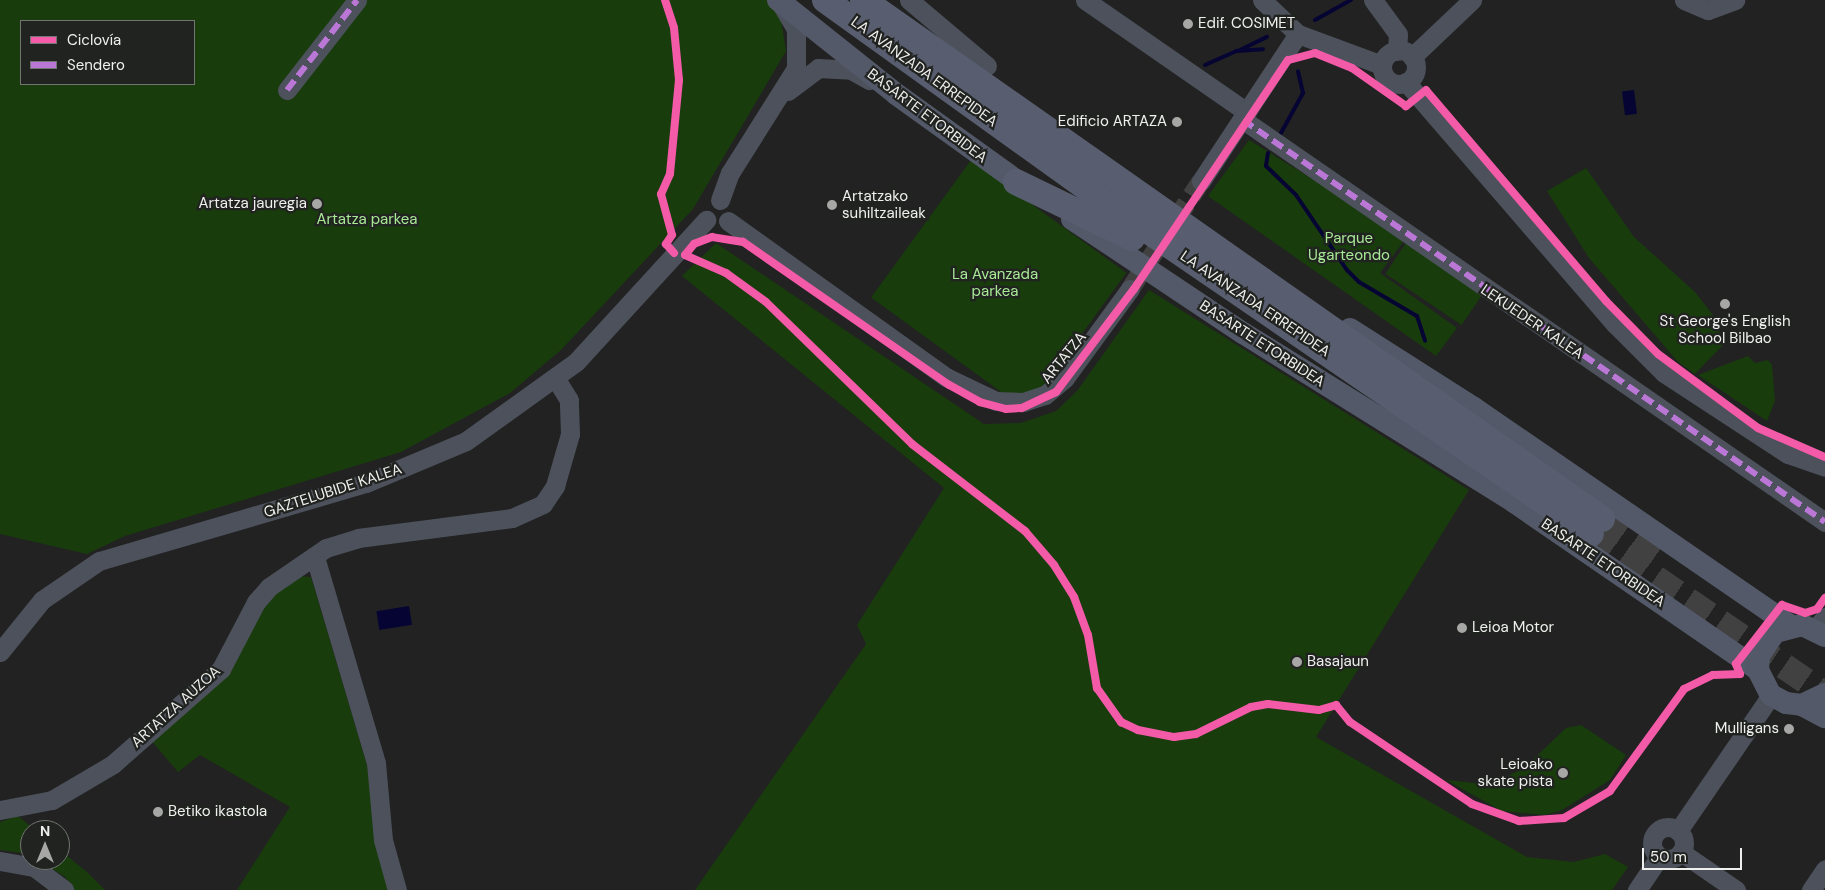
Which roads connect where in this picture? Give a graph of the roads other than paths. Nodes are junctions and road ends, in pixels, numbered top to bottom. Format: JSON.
{"nodes":[{"id":1,"x":357,"y":0,"type":"edge"},
{"id":2,"x":779,"y":0,"type":"edge"},
{"id":3,"x":826,"y":0,"type":"edge"},
{"id":4,"x":864,"y":0,"type":"edge"},
{"id":5,"x":909,"y":0,"type":"edge"},
{"id":6,"x":1086,"y":0,"type":"edge"},
{"id":7,"x":1262,"y":0,"type":"edge"},
{"id":8,"x":1372,"y":0,"type":"edge"},
{"id":9,"x":1472,"y":0,"type":"edge"},
{"id":10,"x":1684,"y":0,"type":"edge"},
{"id":11,"x":1735,"y":0,"type":"edge"},
{"id":12,"x":1298,"y":34,"type":"junction"},
{"id":13,"x":1404,"y":54,"type":"junction"},
{"id":14,"x":1382,"y":65,"type":"junction"},
{"id":15,"x":987,"y":66,"type":"joint"},
{"id":16,"x":1406,"y":82,"type":"junction"},
{"id":17,"x":287,"y":90,"type":"dead end"},
{"id":18,"x":896,"y":94,"type":"junction"},
{"id":19,"x":780,"y":99,"type":"junction"},
{"id":20,"x":1244,"y":115,"type":"junction"},
{"id":21,"x":1201,"y":181,"type":"tunnel mouth"},
{"id":22,"x":1016,"y":182,"type":"junction"},
{"id":23,"x":720,"y":200,"type":"junction"},
{"id":24,"x":706,"y":220,"type":"junction"},
{"id":25,"x":728,"y":221,"type":"junction"},
{"id":26,"x":1193,"y":234,"type":"junction"},
{"id":27,"x":1250,"y":273,"type":"junction"},
{"id":28,"x":1130,"y":289,"type":"tunnel mouth"},
{"id":29,"x":1281,"y":322,"type":"junction"},
{"id":30,"x":556,"y":379,"type":"junction"},
{"id":31,"x":1825,"y":467,"type":"edge"},
{"id":32,"x":1825,"y":522,"type":"edge"},
{"id":33,"x":314,"y":557,"type":"junction"},
{"id":34,"x":1791,"y":626,"type":"junction"},
{"id":35,"x":1822,"y":628,"type":"edge"},
{"id":36,"x":0,"y":652,"type":"edge"},
{"id":37,"x":1758,"y":670,"type":"junction"},
{"id":38,"x":1825,"y":694,"type":"edge"},
{"id":39,"x":1771,"y":695,"type":"junction"},
{"id":40,"x":1802,"y":705,"type":"junction"},
{"id":41,"x":1825,"y":717,"type":"edge"},
{"id":42,"x":0,"y":810,"type":"edge"},
{"id":43,"x":1678,"y":831,"type":"junction"},
{"id":44,"x":1681,"y":852,"type":"junction"},
{"id":45,"x":1660,"y":857,"type":"junction"},
{"id":46,"x":0,"y":861,"type":"edge"},
{"id":47,"x":1825,"y":869,"type":"edge"},
{"id":48,"x":64,"y":890,"type":"edge"},
{"id":49,"x":398,"y":890,"type":"edge"},
{"id":50,"x":1637,"y":890,"type":"edge"},
{"id":51,"x":1736,"y":890,"type":"edge"},
{"id":52,"x":1811,"y":890,"type":"edge"}],
"edges":[{"from":1,"to":17,"type":"street"},
{"from":2,"to":18,"type":"main road","name":"BASARTE ETORBIDEA"},
{"from":2,"to":19,"type":"street"},
{"from":3,"to":29,"type":"highway","name":"LA AVANZADA ERREPIDEA"},
{"from":4,"to":26,"type":"highway","name":"LA AVANZADA ERREPIDEA"},
{"from":5,"to":15,"type":"street"},
{"from":6,"to":20,"type":"street","name":"LEKUEDER KALEA"},
{"from":7,"to":12,"type":"street"},
{"from":8,"to":13,"type":"street"},
{"from":9,"to":13,"type":"street"},
{"from":10,"to":11,"type":"street"},
{"from":12,"to":14,"type":"street"},
{"from":12,"to":20,"type":"street"},
{"from":13,"to":14,"type":"street"},
{"from":13,"to":16,"type":"street"},
{"from":14,"to":16,"type":"street"},
{"from":15,"to":26,"type":"highway"},
{"from":16,"to":31,"type":"street"},
{"from":18,"to":19,"type":"street"},
{"from":18,"to":22,"type":"main road","name":"BASARTE ETORBIDEA"},
{"from":19,"to":23,"type":"street"},
{"from":20,"to":21,"type":"street"},
{"from":20,"to":32,"type":"street","name":"LEKUEDER KALEA"},
{"from":22,"to":29,"type":"highway"},
{"from":22,"to":37,"type":"main road","name":"BASARTE ETORBIDEA"},
{"from":23,"to":24,"type":"street"},
{"from":23,"to":25,"type":"street"},
{"from":24,"to":25,"type":"street"},
{"from":24,"to":30,"type":"street","name":"GAZTELUBIDE KALEA"},
{"from":25,"to":28,"type":"street"},
{"from":26,"to":27,"type":"highway","name":"LA AVANZADA ERREPIDEA"},
{"from":27,"to":29,"type":"highway","name":"LA AVANZADA ERREPIDEA"},
{"from":27,"to":34,"type":"main road"},
{"from":30,"to":33,"type":"street","name":"ARTATZA AUZOA"},
{"from":30,"to":36,"type":"street","name":"GAZTELUBIDE KALEA"},
{"from":33,"to":42,"type":"street","name":"ARTATZA AUZOA"},
{"from":33,"to":49,"type":"street"},
{"from":34,"to":35,"type":"main road"},
{"from":34,"to":37,"type":"main road"},
{"from":37,"to":39,"type":"main road"},
{"from":38,"to":40,"type":"main road"},
{"from":39,"to":40,"type":"main road"},
{"from":39,"to":43,"type":"street"},
{"from":40,"to":41,"type":"main road"},
{"from":43,"to":44,"type":"street"},
{"from":43,"to":45,"type":"street"},
{"from":44,"to":45,"type":"street"},
{"from":44,"to":51,"type":"street"},
{"from":45,"to":50,"type":"street"},
{"from":46,"to":48,"type":"street"},
{"from":47,"to":52,"type":"street"}]}
